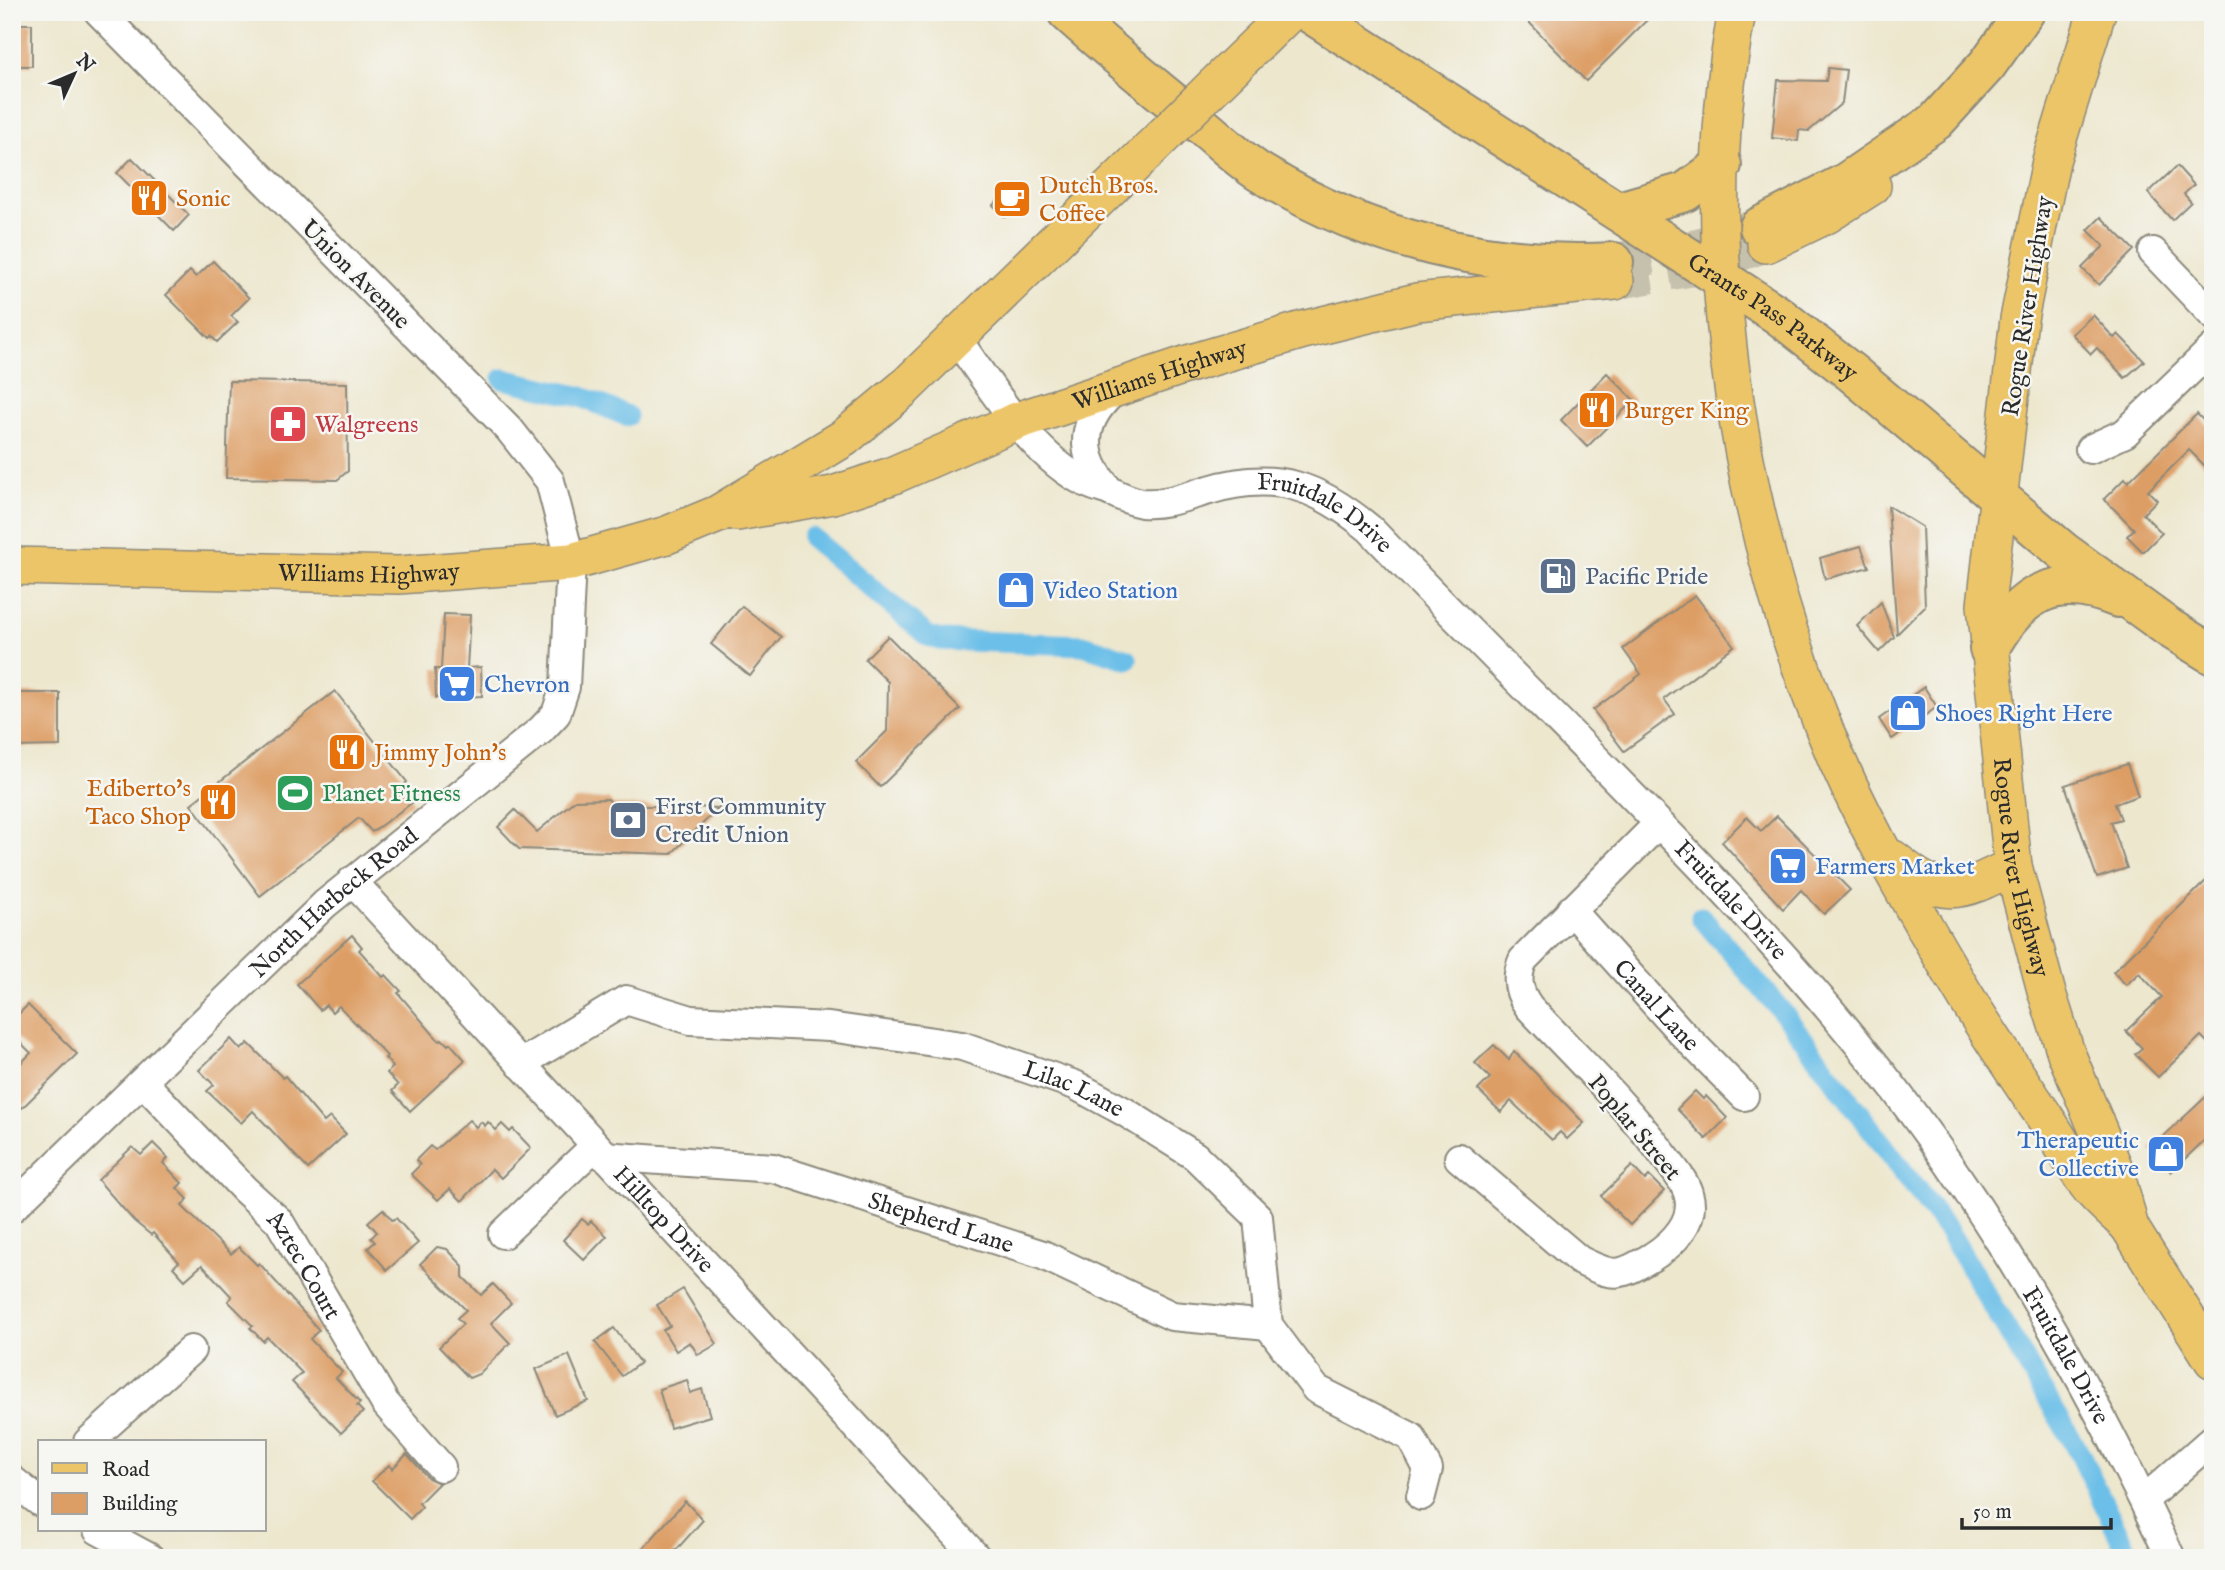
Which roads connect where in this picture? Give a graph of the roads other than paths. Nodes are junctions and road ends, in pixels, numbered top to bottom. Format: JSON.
{"nodes":[{"id":1,"x":99,"y":12,"type":"edge"},
{"id":2,"x":1067,"y":12,"type":"edge"},
{"id":3,"x":1290,"y":12,"type":"edge"},
{"id":4,"x":1308,"y":12,"type":"edge"},
{"id":5,"x":1737,"y":12,"type":"edge"},
{"id":6,"x":2025,"y":12,"type":"edge"},
{"id":7,"x":2097,"y":12,"type":"edge"},
{"id":8,"x":1723,"y":166,"type":"junction"},
{"id":9,"x":1619,"y":211,"type":"junction"},
{"id":10,"x":1763,"y":236,"type":"tunnel mouth"},
{"id":11,"x":2153,"y":252,"type":"dead end"},
{"id":12,"x":1615,"y":271,"type":"joint"},
{"id":13,"x":1724,"y":278,"type":"junction"},
{"id":14,"x":2213,"y":315,"type":"edge"},
{"id":15,"x":956,"y":338,"type":"junction"},
{"id":16,"x":2213,"y":348,"type":"edge"},
{"id":17,"x":1120,"y":386,"type":"junction"},
{"id":18,"x":1017,"y":421,"type":"junction"},
{"id":19,"x":2091,"y":449,"type":"dead end"},
{"id":20,"x":1111,"y":492,"type":"junction"},
{"id":21,"x":1999,"y":498,"type":"junction"},
{"id":22,"x":718,"y":514,"type":"junction"},
{"id":23,"x":571,"y":562,"type":"junction"},
{"id":24,"x":12,"y":566,"type":"edge"},
{"id":25,"x":2145,"y":610,"type":"junction"},
{"id":26,"x":1989,"y":649,"type":"junction"},
{"id":27,"x":2213,"y":655,"type":"edge"},
{"id":28,"x":1658,"y":824,"type":"junction"},
{"id":29,"x":1882,"y":849,"type":"junction"},
{"id":30,"x":2013,"y":866,"type":"junction"},
{"id":31,"x":352,"y":881,"type":"junction"},
{"id":32,"x":1571,"y":910,"type":"junction"},
{"id":33,"x":520,"y":1064,"type":"junction"},
{"id":34,"x":143,"y":1082,"type":"junction"},
{"id":35,"x":2029,"y":1094,"type":"junction"},
{"id":36,"x":1744,"y":1096,"type":"dead end"},
{"id":37,"x":2090,"y":1114,"type":"junction"},
{"id":38,"x":599,"y":1151,"type":"junction"},
{"id":39,"x":1459,"y":1158,"type":"dead end"},
{"id":40,"x":12,"y":1208,"type":"edge"},
{"id":41,"x":2130,"y":1228,"type":"junction"},
{"id":42,"x":503,"y":1234,"type":"dead end"},
{"id":43,"x":1268,"y":1325,"type":"junction"},
{"id":44,"x":191,"y":1350,"type":"dead end"},
{"id":45,"x":2213,"y":1360,"type":"edge"},
{"id":46,"x":2213,"y":1439,"type":"edge"},
{"id":47,"x":90,"y":1440,"type":"edge"},
{"id":48,"x":442,"y":1467,"type":"dead end"},
{"id":49,"x":1421,"y":1496,"type":"dead end"},
{"id":50,"x":2144,"y":1500,"type":"junction"},
{"id":51,"x":102,"y":1532,"type":"edge"},
{"id":52,"x":150,"y":1558,"type":"edge"},
{"id":53,"x":976,"y":1558,"type":"edge"},
{"id":54,"x":2171,"y":1558,"type":"edge"}],
"edges":[{"from":1,"to":23,"type":"street","name":"Union Avenue"},
{"from":2,"to":12,"type":"highway"},
{"from":3,"to":15,"type":"main road","name":"Williams Highway","bridge":true},
{"from":4,"to":9,"type":"highway","name":"Grants Pass Parkway"},
{"from":5,"to":8,"type":"main road"},
{"from":6,"to":10,"type":"highway"},
{"from":7,"to":21,"type":"main road","name":"Rogue River Highway"},
{"from":8,"to":9,"type":"highway"},
{"from":8,"to":13,"type":"main road"},
{"from":9,"to":13,"type":"highway","name":"Grants Pass Parkway"},
{"from":11,"to":14,"type":"street"},
{"from":12,"to":17,"type":"main road","name":"Williams Highway"},
{"from":13,"to":21,"type":"highway","name":"Grants Pass Parkway"},
{"from":13,"to":29,"type":"main road"},
{"from":15,"to":18,"type":"street","name":"Fruitdale Drive"},
{"from":15,"to":22,"type":"main road","name":"Williams Highway"},
{"from":16,"to":19,"type":"street"},
{"from":17,"to":18,"type":"main road","name":"Williams Highway"},
{"from":17,"to":20,"type":"street"},
{"from":18,"to":20,"type":"street","name":"Fruitdale Drive"},
{"from":18,"to":22,"type":"main road","name":"Williams Highway"},
{"from":20,"to":28,"type":"street","name":"Fruitdale Drive"},
{"from":21,"to":25,"type":"highway","name":"Grants Pass Parkway"},
{"from":21,"to":26,"type":"main road","name":"Rogue River Highway"},
{"from":22,"to":23,"type":"main road","name":"Williams Highway"},
{"from":23,"to":24,"type":"main road","name":"Williams Highway"},
{"from":23,"to":31,"type":"street","name":"North Harbeck Road"},
{"from":25,"to":26,"type":"highway"},
{"from":25,"to":27,"type":"highway","name":"Grants Pass Parkway"},
{"from":26,"to":30,"type":"main road","name":"Rogue River Highway"},
{"from":28,"to":32,"type":"street","name":"Poplar Street"},
{"from":28,"to":50,"type":"street","name":"Fruitdale Drive"},
{"from":29,"to":30,"type":"main road"},
{"from":29,"to":35,"type":"main road"},
{"from":30,"to":37,"type":"main road","name":"Rogue River Highway"},
{"from":31,"to":33,"type":"street","name":"Hilltop Drive"},
{"from":31,"to":34,"type":"street","name":"North Harbeck Road"},
{"from":32,"to":36,"type":"street","name":"Canal Lane"},
{"from":32,"to":39,"type":"street","name":"Poplar Street"},
{"from":33,"to":38,"type":"street","name":"Hilltop Drive"},
{"from":33,"to":43,"type":"street","name":"Lilac Lane"},
{"from":34,"to":40,"type":"street","name":"North Harbeck Road"},
{"from":34,"to":48,"type":"street","name":"Aztec Court"},
{"from":35,"to":37,"type":"main road"},
{"from":35,"to":41,"type":"main road"},
{"from":37,"to":41,"type":"main road","name":"Rogue River Highway"},
{"from":38,"to":42,"type":"street"},
{"from":38,"to":43,"type":"street","name":"Shepherd Lane"},
{"from":38,"to":53,"type":"street","name":"Hilltop Drive"},
{"from":41,"to":45,"type":"main road","name":"Rogue River Highway"},
{"from":43,"to":49,"type":"street"},
{"from":44,"to":47,"type":"street"},
{"from":46,"to":50,"type":"street"},
{"from":50,"to":54,"type":"street","name":"Fruitdale Drive"},
{"from":51,"to":52,"type":"street"}]}
